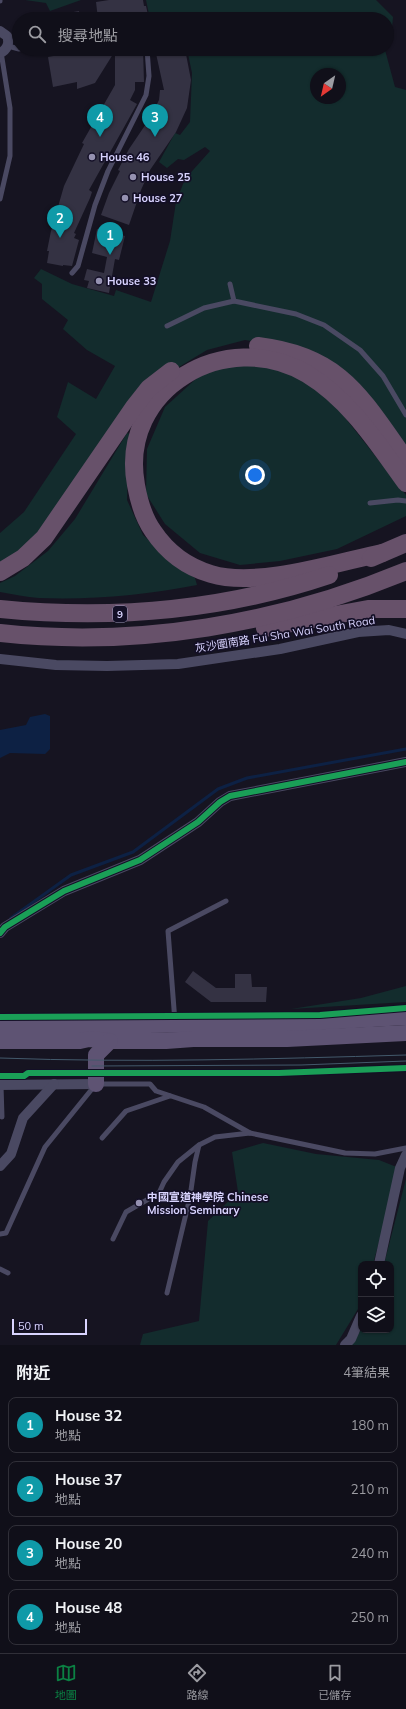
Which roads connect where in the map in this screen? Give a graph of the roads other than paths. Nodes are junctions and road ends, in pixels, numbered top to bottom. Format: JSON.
{"nodes":[{"id":1,"x":0,"y":31,"type":"edge"},
{"id":2,"x":3,"y":50,"type":"edge"},
{"id":3,"x":148,"y":56,"type":"edge"},
{"id":4,"x":0,"y":199,"type":"edge"},
{"id":5,"x":72,"y":273,"type":"dead end"},
{"id":6,"x":230,"y":284,"type":"dead end"},
{"id":7,"x":234,"y":300,"type":"junction"},
{"id":8,"x":167,"y":326,"type":"dead end"},
{"id":9,"x":406,"y":415,"type":"edge"},
{"id":10,"x":406,"y":460,"type":"edge"},
{"id":11,"x":406,"y":482,"type":"edge"},
{"id":12,"x":406,"y":501,"type":"edge"},
{"id":13,"x":370,"y":504,"type":"dead end"},
{"id":14,"x":406,"y":543,"type":"edge"},
{"id":15,"x":382,"y":553,"type":"junction"},
{"id":16,"x":406,"y":571,"type":"edge"},
{"id":17,"x":0,"y":572,"type":"edge"},
{"id":18,"x":0,"y":609,"type":"edge"},
{"id":19,"x":406,"y":609,"type":"edge"},
{"id":20,"x":178,"y":632,"type":"junction"},
{"id":21,"x":0,"y":633,"type":"edge"},
{"id":22,"x":406,"y":634,"type":"edge"},
{"id":23,"x":0,"y":659,"type":"edge"},
{"id":24,"x":406,"y":762,"type":"edge"},
{"id":25,"x":226,"y":901,"type":"dead end"},
{"id":26,"x":0,"y":933,"type":"edge"},
{"id":27,"x":406,"y":1017,"type":"edge"},
{"id":28,"x":175,"y":1025,"type":"junction"},
{"id":29,"x":0,"y":1026,"type":"edge"},
{"id":30,"x":406,"y":1033,"type":"edge"},
{"id":31,"x":114,"y":1036,"type":"junction"},
{"id":32,"x":0,"y":1041,"type":"edge"},
{"id":33,"x":80,"y":1041,"type":"junction"},
{"id":34,"x":96,"y":1055,"type":"junction"},
{"id":35,"x":54,"y":1084,"type":"junction"},
{"id":36,"x":96,"y":1084,"type":"junction"},
{"id":37,"x":0,"y":1085,"type":"edge"},
{"id":38,"x":170,"y":1096,"type":"junction"},
{"id":39,"x":2,"y":1117,"type":"dead end"},
{"id":40,"x":250,"y":1133,"type":"junction"},
{"id":41,"x":102,"y":1138,"type":"dead end"},
{"id":42,"x":199,"y":1146,"type":"junction"},
{"id":43,"x":406,"y":1148,"type":"edge"},
{"id":44,"x":406,"y":1155,"type":"edge"},
{"id":45,"x":0,"y":1166,"type":"edge"},
{"id":46,"x":0,"y":1234,"type":"edge"},
{"id":47,"x":113,"y":1239,"type":"dead end"},
{"id":48,"x":380,"y":1261,"type":"edge"},
{"id":49,"x":0,"y":1269,"type":"edge"},
{"id":50,"x":8,"y":1273,"type":"dead end"},
{"id":51,"x":167,"y":1292,"type":"dead end"},
{"id":52,"x":358,"y":1322,"type":"edge"},
{"id":53,"x":345,"y":1345,"type":"edge"}],
"edges":[{"from":1,"to":2,"type":"street"},
{"from":2,"to":4,"type":"lane"},
{"from":3,"to":5,"type":"lane"},
{"from":6,"to":7,"type":"lane"},
{"from":7,"to":8,"type":"lane"},
{"from":7,"to":9,"type":"lane"},
{"from":10,"to":17,"type":"highway"},
{"from":11,"to":15,"type":"highway"},
{"from":12,"to":13,"type":"lane"},
{"from":14,"to":15,"type":"highway","number":"9"},
{"from":15,"to":18,"type":"highway","number":"9"},
{"from":16,"to":20,"type":"highway","number":"9"},
{"from":19,"to":20,"type":"highway"},
{"from":20,"to":21,"type":"highway","number":"9"},
{"from":22,"to":23,"type":"street","name":"灰沙圍南路 Fui Sha Wai South Road"},
{"from":24,"to":26,"type":"street"},
{"from":25,"to":28,"type":"lane"},
{"from":27,"to":28,"type":"main road"},
{"from":28,"to":31,"type":"main road"},
{"from":29,"to":31,"type":"main road"},
{"from":30,"to":31,"type":"main road"},
{"from":31,"to":33,"type":"main road"},
{"from":31,"to":34,"type":"main road"},
{"from":32,"to":33,"type":"main road"},
{"from":33,"to":34,"type":"main road"},
{"from":34,"to":36,"type":"main road"},
{"from":35,"to":36,"type":"street"},
{"from":35,"to":37,"type":"street"},
{"from":35,"to":45,"type":"street"},
{"from":36,"to":38,"type":"lane"},
{"from":36,"to":46,"type":"lane"},
{"from":37,"to":39,"type":"lane"},
{"from":38,"to":40,"type":"lane"},
{"from":38,"to":41,"type":"lane"},
{"from":40,"to":42,"type":"lane"},
{"from":40,"to":43,"type":"lane"},
{"from":42,"to":47,"type":"lane"},
{"from":42,"to":51,"type":"lane"},
{"from":44,"to":48,"type":"street"},
{"from":49,"to":50,"type":"lane"},
{"from":52,"to":53,"type":"street"}]}
